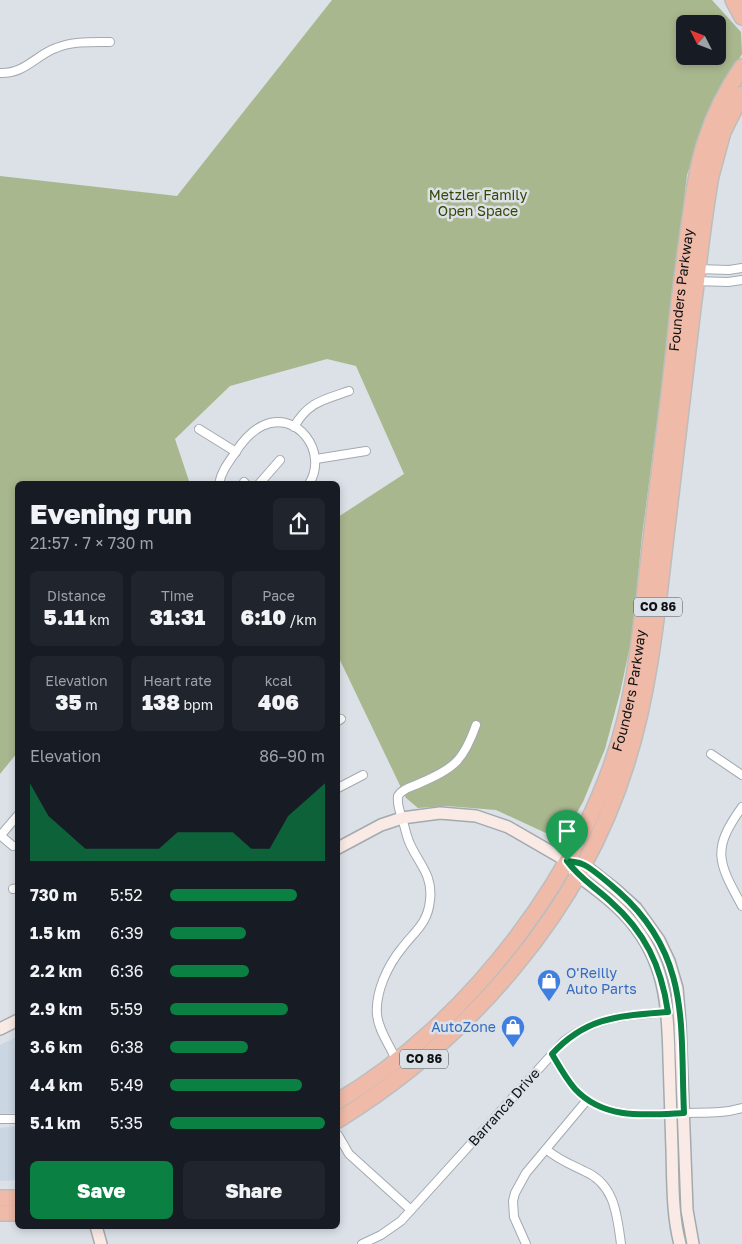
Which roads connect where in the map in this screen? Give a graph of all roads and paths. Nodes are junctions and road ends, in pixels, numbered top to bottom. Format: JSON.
{"nodes":[{"id":1,"x":733,"y":0,"type":"edge"},
{"id":2,"x":742,"y":17,"type":"edge"},
{"id":3,"x":110,"y":42,"type":"dead end"},
{"id":4,"x":742,"y":67,"type":"edge"},
{"id":5,"x":0,"y":73,"type":"edge"},
{"id":6,"x":742,"y":94,"type":"edge"},
{"id":7,"x":742,"y":268,"type":"edge"},
{"id":8,"x":690,"y":275,"type":"junction"},
{"id":9,"x":742,"y":280,"type":"edge"},
{"id":10,"x":349,"y":391,"type":"dead end"},
{"id":11,"x":294,"y":427,"type":"junction"},
{"id":12,"x":199,"y":429,"type":"dead end"},
{"id":13,"x":366,"y":451,"type":"dead end"},
{"id":14,"x":236,"y":452,"type":"junction"},
{"id":15,"x":316,"y":459,"type":"junction"},
{"id":16,"x":280,"y":460,"type":"dead end"},
{"id":17,"x":220,"y":481,"type":"edge"},
{"id":18,"x":262,"y":481,"type":"edge"},
{"id":19,"x":310,"y":481,"type":"edge"},
{"id":20,"x":476,"y":725,"type":"dead end"},
{"id":21,"x":711,"y":754,"type":"dead end"},
{"id":22,"x":363,"y":775,"type":"dead end"},
{"id":23,"x":742,"y":775,"type":"edge"},
{"id":24,"x":340,"y":787,"type":"edge"},
{"id":25,"x":742,"y":807,"type":"edge"},
{"id":26,"x":15,"y":818,"type":"edge"},
{"id":27,"x":402,"y":818,"type":"junction"},
{"id":28,"x":0,"y":835,"type":"edge"},
{"id":29,"x":13,"y":846,"type":"dead end"},
{"id":30,"x":340,"y":847,"type":"edge"},
{"id":31,"x":567,"y":861,"type":"junction"},
{"id":32,"x":580,"y":870,"type":"junction"},
{"id":33,"x":742,"y":906,"type":"edge"},
{"id":34,"x":659,"y":971,"type":"junction"},
{"id":35,"x":677,"y":988,"type":"junction"},
{"id":36,"x":668,"y":1012,"type":"junction"},
{"id":37,"x":15,"y":1022,"type":"edge"},
{"id":38,"x":0,"y":1029,"type":"edge"},
{"id":39,"x":552,"y":1054,"type":"junction"},
{"id":40,"x":396,"y":1060,"type":"junction"},
{"id":41,"x":375,"y":1096,"type":"junction"},
{"id":42,"x":340,"y":1100,"type":"edge"},
{"id":43,"x":588,"y":1100,"type":"junction"},
{"id":44,"x":742,"y":1108,"type":"edge"},
{"id":45,"x":684,"y":1113,"type":"junction"},
{"id":46,"x":671,"y":1114,"type":"junction"},
{"id":47,"x":0,"y":1119,"type":"edge"},
{"id":48,"x":15,"y":1119,"type":"edge"},
{"id":49,"x":340,"y":1121,"type":"edge"},
{"id":50,"x":340,"y":1138,"type":"edge"},
{"id":51,"x":340,"y":1149,"type":"edge"},
{"id":52,"x":547,"y":1150,"type":"junction"},
{"id":53,"x":349,"y":1154,"type":"junction"},
{"id":54,"x":0,"y":1198,"type":"edge"},
{"id":55,"x":15,"y":1198,"type":"edge"},
{"id":56,"x":411,"y":1210,"type":"junction"},
{"id":57,"x":0,"y":1213,"type":"edge"},
{"id":58,"x":15,"y":1213,"type":"edge"},
{"id":59,"x":97,"y":1229,"type":"edge"},
{"id":60,"x":101,"y":1244,"type":"edge"},
{"id":61,"x":362,"y":1244,"type":"edge"},
{"id":62,"x":526,"y":1244,"type":"edge"},
{"id":63,"x":621,"y":1244,"type":"edge"},
{"id":64,"x":680,"y":1244,"type":"edge"},
{"id":65,"x":693,"y":1244,"type":"edge"}],
"edges":[{"from":1,"to":2,"type":"highway"},
{"from":3,"to":5,"type":"street"},
{"from":4,"to":8,"type":"highway","name":"Founders Parkway","number":"CO 86"},
{"from":6,"to":8,"type":"highway","name":"Founders Parkway","number":"CO 86"},
{"from":7,"to":8,"type":"street"},
{"from":8,"to":9,"type":"street"},
{"from":8,"to":31,"type":"highway","name":"Founders Parkway","number":"CO 86"},
{"from":8,"to":32,"type":"highway","name":"Founders Parkway","number":"CO 86"},
{"from":10,"to":11,"type":"street"},
{"from":11,"to":14,"type":"street"},
{"from":11,"to":15,"type":"street"},
{"from":12,"to":14,"type":"street"},
{"from":13,"to":15,"type":"street"},
{"from":14,"to":17,"type":"street"},
{"from":15,"to":19,"type":"street"},
{"from":16,"to":18,"type":"street"},
{"from":20,"to":27,"type":"street"},
{"from":21,"to":23,"type":"street"},
{"from":22,"to":24,"type":"street"},
{"from":25,"to":33,"type":"street"},
{"from":26,"to":28,"type":"street"},
{"from":27,"to":30,"type":"street"},
{"from":27,"to":31,"type":"street"},
{"from":27,"to":40,"type":"street"},
{"from":28,"to":29,"type":"street"},
{"from":31,"to":32,"type":"street"},
{"from":31,"to":40,"type":"highway","name":"Founders Parkway","number":"CO 86"},
{"from":32,"to":34,"type":"street"},
{"from":32,"to":35,"type":"street"},
{"from":32,"to":41,"type":"highway","name":"Founders Parkway","number":"CO 86"},
{"from":34,"to":35,"type":"street"},
{"from":34,"to":36,"type":"street"},
{"from":35,"to":45,"type":"street"},
{"from":36,"to":39,"type":"street","name":"Barranca Drive"},
{"from":36,"to":46,"type":"street"},
{"from":37,"to":38,"type":"street"},
{"from":39,"to":43,"type":"street"},
{"from":39,"to":56,"type":"street","name":"Barranca Drive"},
{"from":40,"to":41,"type":"highway"},
{"from":40,"to":42,"type":"highway","name":"Founders Parkway","number":"CO 86"},
{"from":41,"to":49,"type":"highway","name":"Founders Parkway","number":"CO 86"},
{"from":43,"to":46,"type":"street"},
{"from":43,"to":52,"type":"street"},
{"from":44,"to":45,"type":"street"},
{"from":45,"to":46,"type":"street"},
{"from":45,"to":65,"type":"street"},
{"from":46,"to":64,"type":"street"},
{"from":47,"to":48,"type":"street"},
{"from":50,"to":53,"type":"street"},
{"from":51,"to":53,"type":"street"},
{"from":52,"to":62,"type":"street"},
{"from":52,"to":63,"type":"street"},
{"from":53,"to":56,"type":"street"},
{"from":54,"to":55,"type":"highway"},
{"from":56,"to":61,"type":"street","name":"Barranca Drive"},
{"from":57,"to":58,"type":"highway"},
{"from":59,"to":60,"type":"street"}]}
